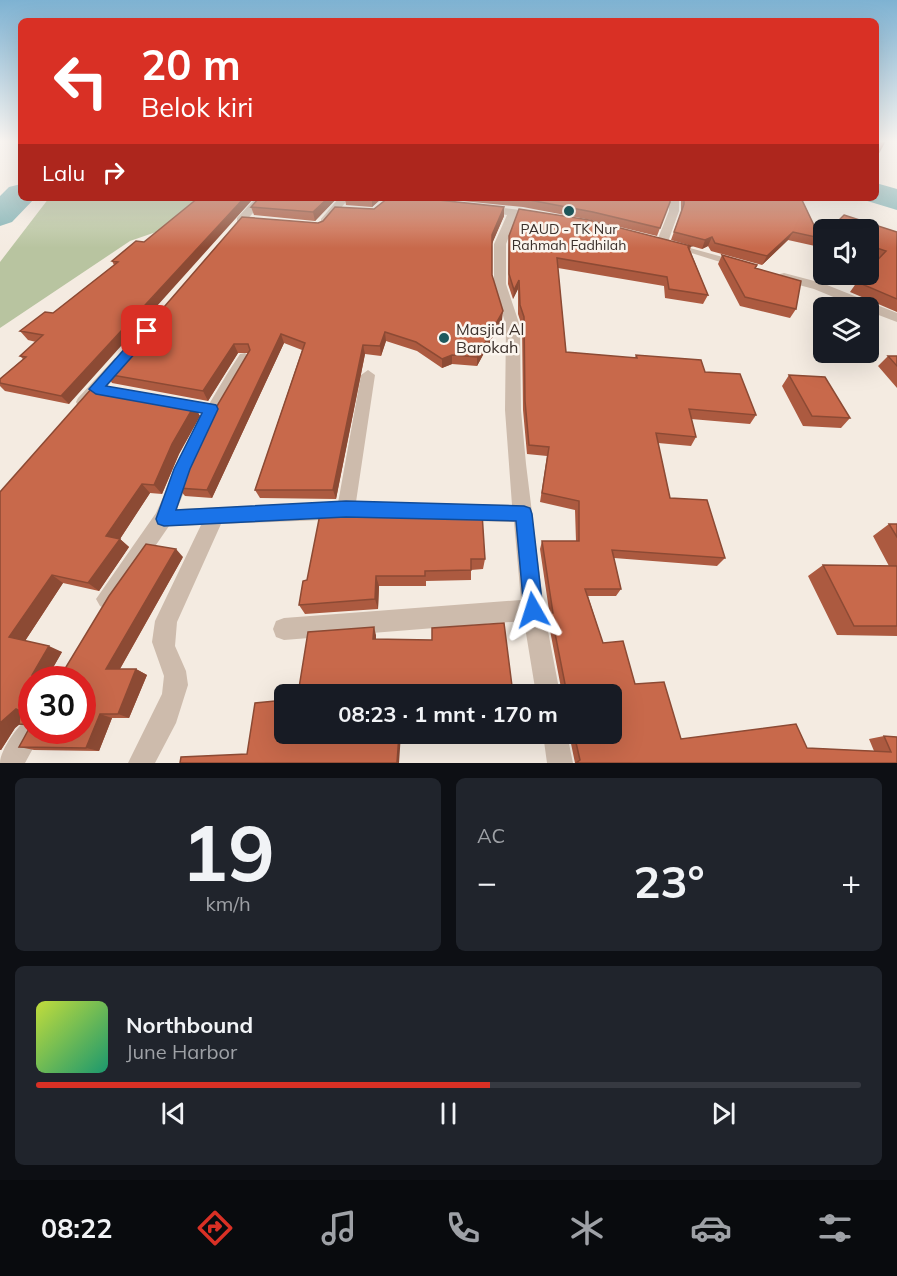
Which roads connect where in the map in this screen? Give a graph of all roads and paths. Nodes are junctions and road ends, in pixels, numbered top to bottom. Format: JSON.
{"nodes":[{"id":1,"x":258,"y":201,"type":"edge"},
{"id":2,"x":674,"y":201,"type":"edge"},
{"id":3,"x":342,"y":207,"type":"edge"},
{"id":4,"x":471,"y":208,"type":"edge"},
{"id":5,"x":513,"y":212,"type":"junction"},
{"id":6,"x":548,"y":216,"type":"edge"},
{"id":7,"x":262,"y":222,"type":"edge"},
{"id":8,"x":315,"y":227,"type":"edge"},
{"id":9,"x":746,"y":267,"type":"edge"},
{"id":10,"x":767,"y":273,"type":"edge"},
{"id":11,"x":897,"y":318,"type":"edge"},
{"id":12,"x":132,"y":347,"type":"edge"},
{"id":13,"x":245,"y":358,"type":"edge"},
{"id":14,"x":368,"y":375,"type":"dead end"},
{"id":15,"x":96,"y":389,"type":"junction"},
{"id":16,"x":119,"y":393,"type":"edge"},
{"id":17,"x":75,"y":413,"type":"edge"},
{"id":18,"x":346,"y":509,"type":"junction"},
{"id":19,"x":524,"y":514,"type":"junction"},
{"id":20,"x":216,"y":515,"type":"junction"},
{"id":21,"x":164,"y":519,"type":"junction"},
{"id":22,"x":533,"y":610,"type":"junction"},
{"id":23,"x":99,"y":614,"type":"edge"},
{"id":24,"x":284,"y":629,"type":"dead end"},
{"id":25,"x":546,"y":684,"type":"edge"},
{"id":26,"x":22,"y":744,"type":"edge"},
{"id":27,"x":557,"y":744,"type":"edge"},
{"id":28,"x":11,"y":763,"type":"edge"},
{"id":29,"x":141,"y":763,"type":"edge"},
{"id":30,"x":560,"y":763,"type":"edge"}],
"edges":[{"from":1,"to":7,"type":"street"},
{"from":2,"to":9,"type":"street"},
{"from":3,"to":8,"type":"street"},
{"from":4,"to":5,"type":"street"},
{"from":5,"to":6,"type":"street"},
{"from":5,"to":19,"type":"street"},
{"from":10,"to":11,"type":"street"},
{"from":12,"to":15,"type":"street"},
{"from":13,"to":21,"type":"street"},
{"from":14,"to":18,"type":"street"},
{"from":15,"to":16,"type":"street"},
{"from":15,"to":17,"type":"street"},
{"from":18,"to":19,"type":"street"},
{"from":18,"to":20,"type":"street"},
{"from":19,"to":22,"type":"street"},
{"from":20,"to":21,"type":"street"},
{"from":20,"to":29,"type":"street"},
{"from":21,"to":23,"type":"street"},
{"from":22,"to":24,"type":"street"},
{"from":22,"to":25,"type":"street"},
{"from":26,"to":28,"type":"street"},
{"from":27,"to":30,"type":"street"}]}
